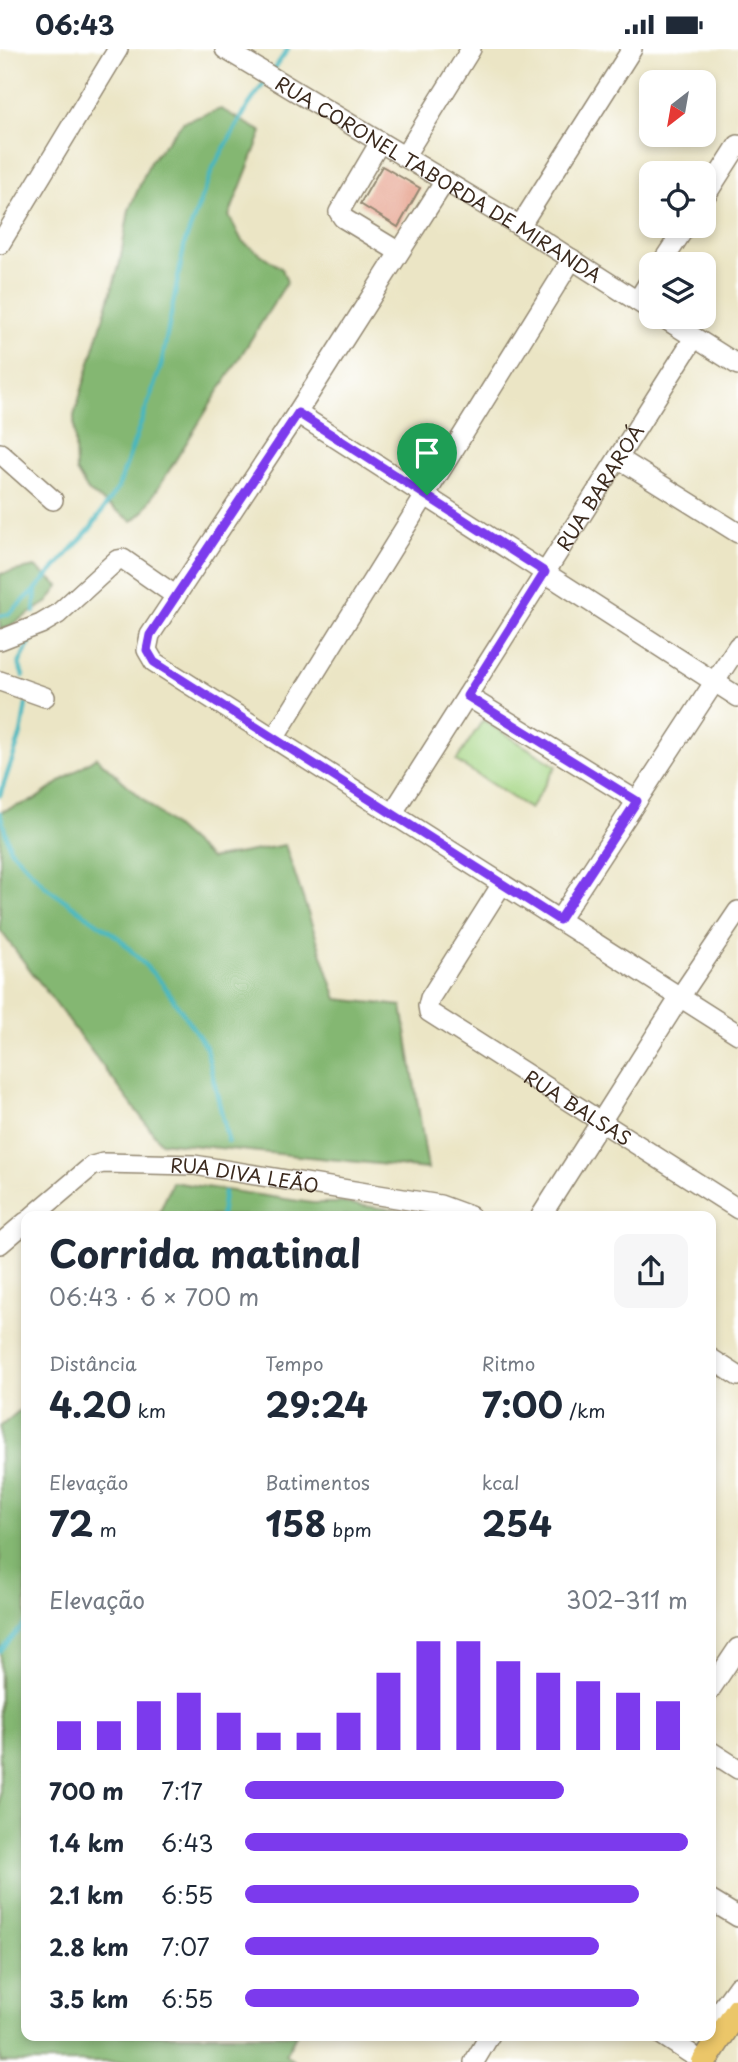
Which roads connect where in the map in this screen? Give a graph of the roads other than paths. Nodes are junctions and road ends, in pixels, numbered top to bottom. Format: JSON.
{"nodes":[{"id":1,"x":118,"y":49,"type":"edge"},
{"id":2,"x":225,"y":49,"type":"edge"},
{"id":3,"x":471,"y":49,"type":"edge"},
{"id":4,"x":632,"y":49,"type":"edge"},
{"id":5,"x":380,"y":142,"type":"junction"},
{"id":6,"x":738,"y":145,"type":"edge"},
{"id":7,"x":404,"y":157,"type":"junction"},
{"id":8,"x":716,"y":179,"type":"edge"},
{"id":9,"x":444,"y":181,"type":"junction"},
{"id":10,"x":520,"y":226,"type":"junction"},
{"id":11,"x":0,"y":244,"type":"edge"},
{"id":12,"x":399,"y":253,"type":"junction"},
{"id":13,"x":572,"y":259,"type":"junction"},
{"id":14,"x":639,"y":302,"type":"edge"},
{"id":15,"x":680,"y":329,"type":"edge"},
{"id":16,"x":694,"y":338,"type":"junction"},
{"id":17,"x":738,"y":365,"type":"edge"},
{"id":18,"x":298,"y":413,"type":"junction"},
{"id":19,"x":0,"y":453,"type":"edge"},
{"id":20,"x":618,"y":458,"type":"junction"},
{"id":21,"x":427,"y":495,"type":"junction"},
{"id":22,"x":53,"y":500,"type":"dead end"},
{"id":23,"x":738,"y":533,"type":"edge"},
{"id":24,"x":545,"y":572,"type":"junction"},
{"id":25,"x":176,"y":596,"type":"junction"},
{"id":26,"x":0,"y":640,"type":"edge"},
{"id":27,"x":738,"y":646,"type":"edge"},
{"id":28,"x":0,"y":681,"type":"edge"},
{"id":29,"x":715,"y":681,"type":"junction"},
{"id":30,"x":467,"y":696,"type":"junction"},
{"id":31,"x":45,"y":697,"type":"dead end"},
{"id":32,"x":738,"y":697,"type":"edge"},
{"id":33,"x":275,"y":737,"type":"junction"},
{"id":34,"x":637,"y":801,"type":"junction"},
{"id":35,"x":392,"y":814,"type":"junction"},
{"id":36,"x":502,"y":884,"type":"junction"},
{"id":37,"x":738,"y":911,"type":"edge"},
{"id":38,"x":559,"y":920,"type":"junction"},
{"id":39,"x":680,"y":997,"type":"junction"},
{"id":40,"x":738,"y":1034,"type":"edge"},
{"id":41,"x":602,"y":1122,"type":"junction"},
{"id":42,"x":738,"y":1209,"type":"edge"},
{"id":43,"x":39,"y":1211,"type":"edge"},
{"id":44,"x":456,"y":1211,"type":"edge"},
{"id":45,"x":544,"y":1211,"type":"edge"},
{"id":46,"x":21,"y":1226,"type":"edge"},
{"id":47,"x":0,"y":1244,"type":"edge"},
{"id":48,"x":716,"y":1362,"type":"edge"},
{"id":49,"x":738,"y":1376,"type":"edge"},
{"id":50,"x":738,"y":1648,"type":"edge"},
{"id":51,"x":716,"y":1681,"type":"edge"},
{"id":52,"x":716,"y":1755,"type":"edge"},
{"id":53,"x":738,"y":1769,"type":"edge"},
{"id":54,"x":716,"y":1904,"type":"edge"},
{"id":55,"x":738,"y":1917,"type":"edge"},
{"id":56,"x":738,"y":1986,"type":"edge"},
{"id":57,"x":738,"y":2010,"type":"edge"},
{"id":58,"x":716,"y":2017,"type":"edge"},
{"id":59,"x":716,"y":2034,"type":"edge"},
{"id":60,"x":486,"y":2041,"type":"edge"},
{"id":61,"x":670,"y":2041,"type":"edge"},
{"id":62,"x":701,"y":2041,"type":"edge"},
{"id":63,"x":710,"y":2041,"type":"edge"},
{"id":64,"x":693,"y":2059,"type":"edge"},
{"id":65,"x":474,"y":2062,"type":"edge"}],
"edges":[{"from":1,"to":11,"type":"street"},
{"from":2,"to":5,"type":"street","name":"RUA CORONEL TABORDA DE MIRANDA"},
{"from":3,"to":7,"type":"street"},
{"from":4,"to":10,"type":"street"},
{"from":5,"to":7,"type":"street","name":"RUA CORONEL TABORDA DE MIRANDA"},
{"from":5,"to":12,"type":"street"},
{"from":6,"to":8,"type":"street"},
{"from":7,"to":9,"type":"street","name":"RUA CORONEL TABORDA DE MIRANDA"},
{"from":9,"to":10,"type":"street","name":"RUA CORONEL TABORDA DE MIRANDA"},
{"from":9,"to":12,"type":"street"},
{"from":10,"to":13,"type":"street","name":"RUA CORONEL TABORDA DE MIRANDA"},
{"from":12,"to":18,"type":"street"},
{"from":13,"to":14,"type":"street","name":"RUA CORONEL TABORDA DE MIRANDA"},
{"from":13,"to":21,"type":"street"},
{"from":15,"to":16,"type":"street"},
{"from":16,"to":17,"type":"street"},
{"from":16,"to":20,"type":"street","name":"RUA BARAROÁ"},
{"from":18,"to":21,"type":"street"},
{"from":18,"to":25,"type":"street"},
{"from":19,"to":22,"type":"street"},
{"from":20,"to":23,"type":"street"},
{"from":20,"to":24,"type":"street","name":"RUA BARAROÁ"},
{"from":21,"to":24,"type":"street"},
{"from":21,"to":33,"type":"street"},
{"from":24,"to":29,"type":"street"},
{"from":24,"to":30,"type":"street","name":"RUA BARAROÁ"},
{"from":25,"to":26,"type":"street"},
{"from":25,"to":33,"type":"street"},
{"from":27,"to":29,"type":"street"},
{"from":28,"to":31,"type":"street"},
{"from":29,"to":32,"type":"street"},
{"from":29,"to":34,"type":"street"},
{"from":30,"to":34,"type":"street"},
{"from":30,"to":35,"type":"street","name":"RUA BARAROÁ"},
{"from":33,"to":35,"type":"street"},
{"from":34,"to":38,"type":"street"},
{"from":35,"to":36,"type":"street"},
{"from":36,"to":38,"type":"street"},
{"from":36,"to":41,"type":"street","name":"RUA BALSAS"},
{"from":37,"to":39,"type":"street"},
{"from":38,"to":39,"type":"street"},
{"from":39,"to":40,"type":"street"},
{"from":39,"to":41,"type":"street"},
{"from":41,"to":42,"type":"street","name":"RUA BALSAS"},
{"from":41,"to":45,"type":"street"},
{"from":43,"to":44,"type":"street","name":"RUA DIVA LEÃO"},
{"from":46,"to":47,"type":"street"},
{"from":48,"to":49,"type":"street"},
{"from":50,"to":51,"type":"street"},
{"from":52,"to":53,"type":"street"},
{"from":54,"to":55,"type":"street"},
{"from":56,"to":58,"type":"street"},
{"from":57,"to":59,"type":"main road"},
{"from":60,"to":65,"type":"street"},
{"from":61,"to":64,"type":"street"},
{"from":62,"to":64,"type":"street"},
{"from":63,"to":64,"type":"main road"}]}
